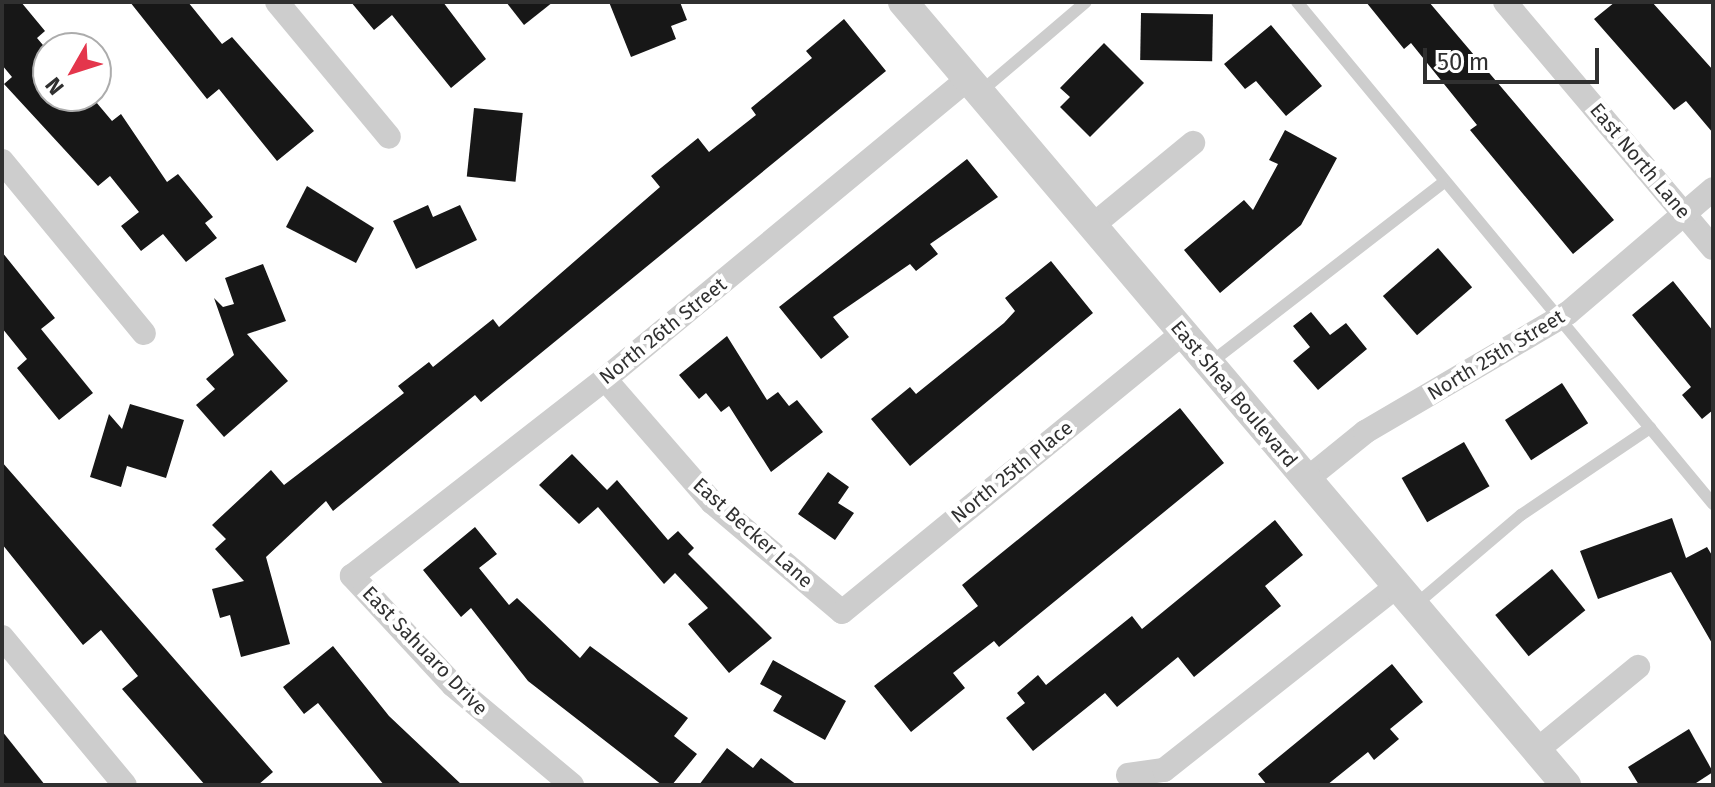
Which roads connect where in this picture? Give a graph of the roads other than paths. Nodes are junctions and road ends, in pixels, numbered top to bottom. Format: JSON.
{"nodes":[{"id":1,"x":277,"y":2,"type":"edge"},
{"id":2,"x":903,"y":2,"type":"edge"},
{"id":3,"x":1086,"y":2,"type":"edge"},
{"id":4,"x":1297,"y":2,"type":"edge"},
{"id":5,"x":1505,"y":2,"type":"edge"},
{"id":6,"x":973,"y":86,"type":"junction"},
{"id":7,"x":389,"y":137,"type":"dead end"},
{"id":8,"x":1193,"y":143,"type":"dead end"},
{"id":9,"x":2,"y":161,"type":"edge"},
{"id":10,"x":1442,"y":184,"type":"junction"},
{"id":11,"x":1713,"y":189,"type":"edge"},
{"id":12,"x":1685,"y":213,"type":"junction"},
{"id":13,"x":1092,"y":226,"type":"junction"},
{"id":14,"x":1713,"y":248,"type":"edge"},
{"id":15,"x":1560,"y":318,"type":"junction"},
{"id":16,"x":144,"y":333,"type":"dead end"},
{"id":17,"x":1183,"y":333,"type":"junction"},
{"id":18,"x":1209,"y":364,"type":"junction"},
{"id":19,"x":605,"y":379,"type":"junction"},
{"id":20,"x":1650,"y":428,"type":"junction"},
{"id":21,"x":1307,"y":479,"type":"junction"},
{"id":22,"x":1713,"y":504,"type":"edge"},
{"id":23,"x":352,"y":576,"type":"joint"},
{"id":24,"x":1406,"y":596,"type":"junction"},
{"id":25,"x":842,"y":612,"type":"joint"},
{"id":26,"x":2,"y":637,"type":"edge"},
{"id":27,"x":1638,"y":667,"type":"dead end"},
{"id":28,"x":1537,"y":750,"type":"junction"},
{"id":29,"x":1128,"y":775,"type":"dead end"},
{"id":30,"x":125,"y":785,"type":"edge"},
{"id":31,"x":572,"y":785,"type":"edge"},
{"id":32,"x":1566,"y":785,"type":"edge"}],
"edges":[{"from":1,"to":7,"type":"street"},
{"from":2,"to":6,"type":"street","name":"East Shea Boulevard"},
{"from":3,"to":6,"type":"lane"},
{"from":4,"to":10,"type":"lane"},
{"from":5,"to":12,"type":"street","name":"East North Lane"},
{"from":6,"to":13,"type":"street","name":"East Shea Boulevard"},
{"from":6,"to":19,"type":"street","name":"North 26th Street"},
{"from":8,"to":13,"type":"street"},
{"from":9,"to":16,"type":"street"},
{"from":10,"to":15,"type":"lane"},
{"from":10,"to":18,"type":"lane"},
{"from":11,"to":12,"type":"street","name":"North 25th Street"},
{"from":12,"to":14,"type":"street","name":"East North Lane"},
{"from":12,"to":15,"type":"street","name":"North 25th Street"},
{"from":13,"to":17,"type":"street","name":"East Shea Boulevard"},
{"from":15,"to":20,"type":"lane"},
{"from":15,"to":21,"type":"street","name":"North 25th Street"},
{"from":17,"to":18,"type":"street","name":"East Shea Boulevard"},
{"from":17,"to":25,"type":"street","name":"North 25th Place"},
{"from":18,"to":21,"type":"street","name":"East Shea Boulevard"},
{"from":19,"to":23,"type":"street","name":"North 26th Street"},
{"from":19,"to":25,"type":"street","name":"East Becker Lane"},
{"from":20,"to":22,"type":"lane"},
{"from":20,"to":24,"type":"lane"},
{"from":21,"to":24,"type":"street","name":"East Shea Boulevard"},
{"from":23,"to":31,"type":"street","name":"East Sahuaro Drive"},
{"from":24,"to":28,"type":"street","name":"East Shea Boulevard"},
{"from":24,"to":29,"type":"street"},
{"from":26,"to":30,"type":"street"},
{"from":27,"to":28,"type":"street"},
{"from":28,"to":32,"type":"street","name":"East Shea Boulevard"}]}
